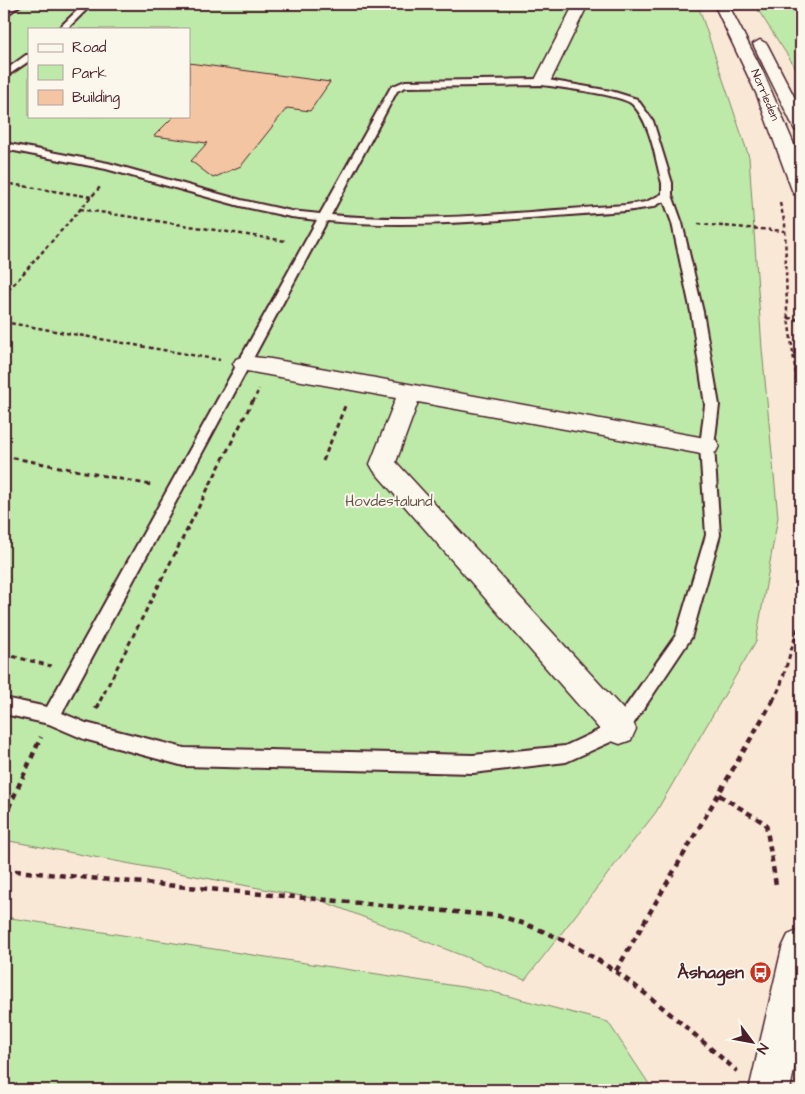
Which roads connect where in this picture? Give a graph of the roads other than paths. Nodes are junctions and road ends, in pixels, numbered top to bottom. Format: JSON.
{"nodes":[{"id":1,"x":18,"y":4,"type":"edge"},
{"id":2,"x":88,"y":4,"type":"edge"},
{"id":3,"x":581,"y":4,"type":"edge"},
{"id":4,"x":721,"y":4,"type":"edge"},
{"id":5,"x":731,"y":4,"type":"edge"},
{"id":6,"x":4,"y":15,"type":"edge"},
{"id":7,"x":63,"y":28,"type":"edge"},
{"id":8,"x":28,"y":58,"type":"edge"},
{"id":9,"x":4,"y":75,"type":"edge"},
{"id":10,"x":542,"y":82,"type":"junction"},
{"id":11,"x":801,"y":126,"type":"edge"},
{"id":12,"x":4,"y":146,"type":"edge"},
{"id":13,"x":801,"y":190,"type":"edge"},
{"id":14,"x":667,"y":195,"type":"junction"},
{"id":15,"x":325,"y":216,"type":"junction"},
{"id":16,"x":244,"y":364,"type":"junction"},
{"id":17,"x":410,"y":392,"type":"junction"},
{"id":18,"x":707,"y":446,"type":"junction"},
{"id":19,"x":4,"y":706,"type":"edge"},
{"id":20,"x":51,"y":716,"type":"junction"},
{"id":21,"x":620,"y":729,"type":"junction"},
{"id":22,"x":801,"y":948,"type":"edge"},
{"id":23,"x":756,"y":1083,"type":"edge"}],
"edges":[{"from":1,"to":6,"type":"lane"},
{"from":2,"to":7,"type":"lane"},
{"from":3,"to":10,"type":"street"},
{"from":4,"to":13,"type":"street","name":"Norrleden"},
{"from":5,"to":11,"type":"street","name":"Norrleden"},
{"from":8,"to":9,"type":"lane"},
{"from":10,"to":14,"type":"lane"},
{"from":10,"to":15,"type":"lane"},
{"from":12,"to":15,"type":"lane"},
{"from":14,"to":15,"type":"lane"},
{"from":14,"to":18,"type":"lane"},
{"from":15,"to":16,"type":"lane"},
{"from":16,"to":17,"type":"street"},
{"from":16,"to":20,"type":"lane"},
{"from":17,"to":18,"type":"street"},
{"from":17,"to":21,"type":"street"},
{"from":18,"to":21,"type":"lane"},
{"from":19,"to":20,"type":"lane"},
{"from":20,"to":21,"type":"lane"},
{"from":22,"to":23,"type":"street"}]}
